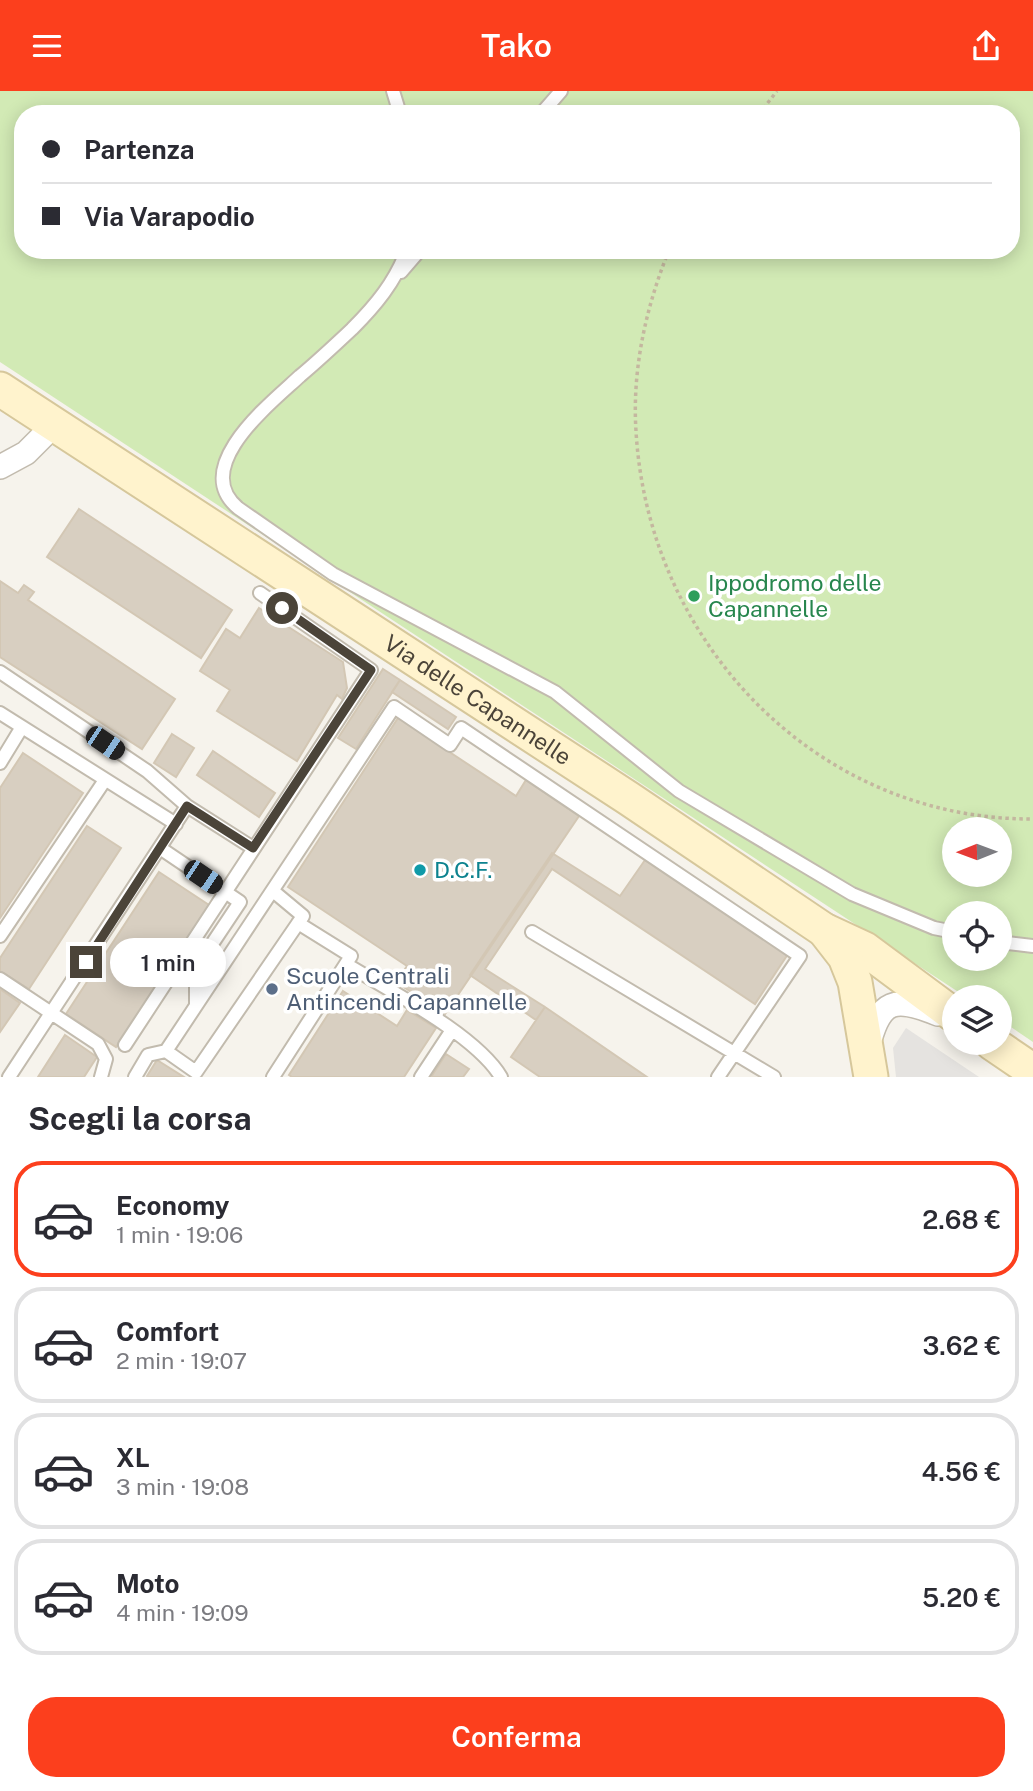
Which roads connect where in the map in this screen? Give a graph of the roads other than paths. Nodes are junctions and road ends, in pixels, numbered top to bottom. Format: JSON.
{"nodes":[{"id":1,"x":561,"y":91,"type":"edge"},
{"id":2,"x":549,"y":105,"type":"edge"},
{"id":3,"x":403,"y":259,"type":"edge"},
{"id":4,"x":412,"y":259,"type":"edge"},
{"id":5,"x":394,"y":280,"type":"junction"},
{"id":6,"x":0,"y":389,"type":"edge"},
{"id":7,"x":54,"y":425,"type":"junction"},
{"id":8,"x":0,"y":467,"type":"edge"},
{"id":9,"x":260,"y":593,"type":"dead end"},
{"id":10,"x":0,"y":672,"type":"edge"},
{"id":11,"x":0,"y":713,"type":"edge"},
{"id":12,"x":22,"y":727,"type":"junction"},
{"id":13,"x":0,"y":763,"type":"edge"},
{"id":14,"x":106,"y":780,"type":"junction"},
{"id":15,"x":187,"y":806,"type":"junction"},
{"id":16,"x":176,"y":824,"type":"junction"},
{"id":17,"x":160,"y":848,"type":"junction"},
{"id":18,"x":253,"y":848,"type":"junction"},
{"id":19,"x":273,"y":891,"type":"junction"},
{"id":20,"x":225,"y":892,"type":"junction"},
{"id":21,"x":298,"y":923,"type":"junction"},
{"id":22,"x":824,"y":930,"type":"junction"},
{"id":23,"x":942,"y":930,"type":"edge"},
{"id":24,"x":532,"y":932,"type":"dead end"},
{"id":25,"x":0,"y":936,"type":"edge"},
{"id":26,"x":1012,"y":944,"type":"edge"},
{"id":27,"x":1033,"y":946,"type":"edge"},
{"id":28,"x":346,"y":964,"type":"junction"},
{"id":29,"x":0,"y":979,"type":"edge"},
{"id":30,"x":196,"y":1006,"type":"junction"},
{"id":31,"x":942,"y":1009,"type":"edge"},
{"id":32,"x":53,"y":1013,"type":"junction"},
{"id":33,"x":942,"y":1014,"type":"edge"},
{"id":34,"x":452,"y":1030,"type":"junction"},
{"id":35,"x":125,"y":1045,"type":"dead end"},
{"id":36,"x":166,"y":1051,"type":"junction"},
{"id":37,"x":734,"y":1053,"type":"junction"},
{"id":38,"x":1010,"y":1055,"type":"edge"},
{"id":39,"x":869,"y":1063,"type":"edge"},
{"id":40,"x":1033,"y":1071,"type":"edge"},
{"id":41,"x":9,"y":1077,"type":"edge"},
{"id":42,"x":101,"y":1077,"type":"edge"},
{"id":43,"x":135,"y":1077,"type":"edge"},
{"id":44,"x":273,"y":1077,"type":"edge"},
{"id":45,"x":421,"y":1077,"type":"edge"},
{"id":46,"x":501,"y":1077,"type":"edge"},
{"id":47,"x":719,"y":1077,"type":"edge"},
{"id":48,"x":774,"y":1077,"type":"edge"}],
"edges":[{"from":1,"to":2,"type":"lane"},
{"from":3,"to":5,"type":"lane"},
{"from":4,"to":5,"type":"lane"},
{"from":5,"to":23,"type":"lane"},
{"from":6,"to":7,"type":"street","name":"Via delle Capannelle"},
{"from":7,"to":8,"type":"street"},
{"from":7,"to":22,"type":"street","name":"Via delle Capannelle"},
{"from":9,"to":18,"type":"lane"},
{"from":10,"to":15,"type":"lane"},
{"from":11,"to":12,"type":"lane"},
{"from":12,"to":13,"type":"lane"},
{"from":12,"to":14,"type":"lane"},
{"from":14,"to":16,"type":"lane"},
{"from":14,"to":25,"type":"lane"},
{"from":15,"to":16,"type":"lane"},
{"from":15,"to":18,"type":"lane"},
{"from":16,"to":17,"type":"lane"},
{"from":17,"to":20,"type":"lane"},
{"from":17,"to":32,"type":"lane"},
{"from":18,"to":20,"type":"lane"},
{"from":19,"to":21,"type":"lane"},
{"from":19,"to":30,"type":"lane"},
{"from":19,"to":37,"type":"lane"},
{"from":20,"to":30,"type":"lane"},
{"from":20,"to":35,"type":"lane"},
{"from":21,"to":28,"type":"lane"},
{"from":21,"to":36,"type":"lane"},
{"from":22,"to":31,"type":"street","name":"Via delle Capannelle"},
{"from":22,"to":39,"type":"street"},
{"from":24,"to":37,"type":"lane"},
{"from":26,"to":27,"type":"lane"},
{"from":28,"to":34,"type":"lane"},
{"from":28,"to":44,"type":"lane"},
{"from":29,"to":32,"type":"lane"},
{"from":30,"to":36,"type":"lane"},
{"from":32,"to":41,"type":"lane"},
{"from":32,"to":42,"type":"lane"},
{"from":33,"to":39,"type":"street"},
{"from":34,"to":45,"type":"lane"},
{"from":34,"to":46,"type":"lane"},
{"from":36,"to":43,"type":"lane"},
{"from":37,"to":47,"type":"lane"},
{"from":37,"to":48,"type":"lane"},
{"from":38,"to":40,"type":"street"}]}
